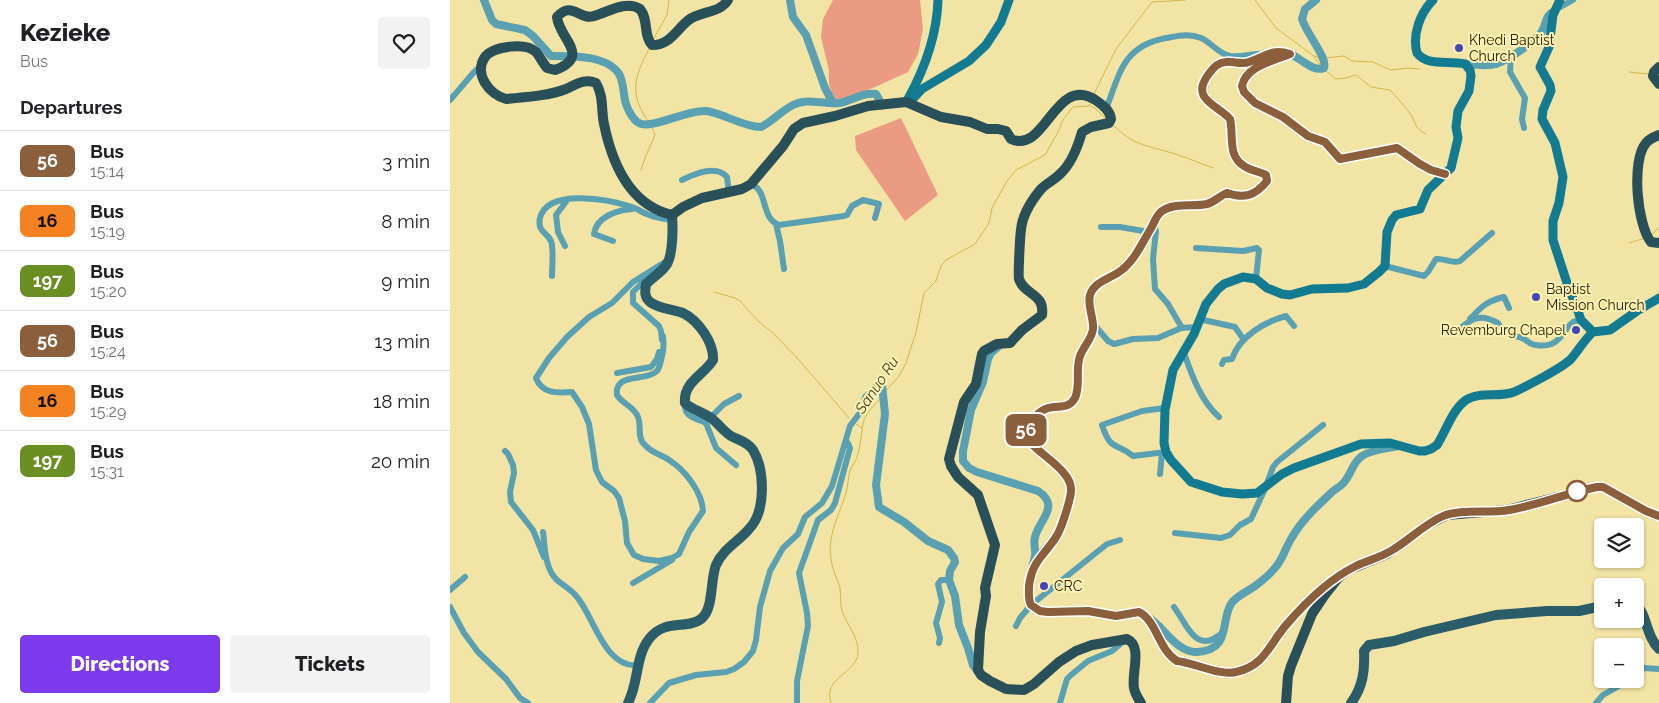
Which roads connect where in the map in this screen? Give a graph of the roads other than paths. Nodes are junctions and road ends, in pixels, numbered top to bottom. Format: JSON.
{"nodes":[{"id":1,"x":484,"y":0,"type":"edge"},
{"id":2,"x":728,"y":0,"type":"edge"},
{"id":3,"x":790,"y":0,"type":"edge"},
{"id":4,"x":938,"y":0,"type":"edge"},
{"id":5,"x":1009,"y":0,"type":"edge"},
{"id":6,"x":1316,"y":0,"type":"edge"},
{"id":7,"x":1433,"y":0,"type":"edge"},
{"id":8,"x":1560,"y":0,"type":"edge"},
{"id":9,"x":1573,"y":0,"type":"edge"},
{"id":10,"x":1555,"y":11,"type":"junction"},
{"id":11,"x":1268,"y":54,"type":"junction"},
{"id":12,"x":1290,"y":54,"type":"junction"},
{"id":13,"x":1511,"y":56,"type":"junction"},
{"id":14,"x":573,"y":57,"type":"junction"},
{"id":15,"x":1464,"y":64,"type":"junction"},
{"id":16,"x":481,"y":66,"type":"junction"},
{"id":17,"x":450,"y":100,"type":"edge"},
{"id":18,"x":908,"y":102,"type":"junction"},
{"id":19,"x":833,"y":103,"type":"junction"},
{"id":20,"x":882,"y":104,"type":"junction"},
{"id":21,"x":1106,"y":109,"type":"junction"},
{"id":22,"x":1524,"y":128,"type":"dead end"},
{"id":23,"x":1659,"y":135,"type":"edge"},
{"id":24,"x":1445,"y":174,"type":"junction"},
{"id":25,"x":682,"y":180,"type":"dead end"},
{"id":26,"x":751,"y":184,"type":"junction"},
{"id":27,"x":729,"y":192,"type":"junction"},
{"id":28,"x":568,"y":199,"type":"junction"},
{"id":29,"x":635,"y":208,"type":"junction"},
{"id":30,"x":672,"y":218,"type":"junction"},
{"id":31,"x":875,"y":218,"type":"dead end"},
{"id":32,"x":1153,"y":223,"type":"junction"},
{"id":33,"x":776,"y":224,"type":"junction"},
{"id":34,"x":1101,"y":228,"type":"dead end"},
{"id":35,"x":1149,"y":232,"type":"junction"},
{"id":36,"x":1492,"y":233,"type":"dead end"},
{"id":37,"x":613,"y":242,"type":"dead end"},
{"id":38,"x":1659,"y":242,"type":"edge"},
{"id":39,"x":565,"y":246,"type":"dead end"},
{"id":40,"x":1196,"y":248,"type":"dead end"},
{"id":41,"x":667,"y":263,"type":"junction"},
{"id":42,"x":1384,"y":266,"type":"junction"},
{"id":43,"x":784,"y":269,"type":"dead end"},
{"id":44,"x":552,"y":276,"type":"dead end"},
{"id":45,"x":1256,"y":279,"type":"junction"},
{"id":46,"x":1659,"y":298,"type":"edge"},
{"id":47,"x":1509,"y":308,"type":"dead end"},
{"id":48,"x":1581,"y":320,"type":"junction"},
{"id":49,"x":1092,"y":322,"type":"junction"},
{"id":50,"x":1468,"y":322,"type":"junction"},
{"id":51,"x":1198,"y":323,"type":"junction"},
{"id":52,"x":1294,"y":326,"type":"dead end"},
{"id":53,"x":1182,"y":328,"type":"junction"},
{"id":54,"x":1457,"y":331,"type":"dead end"},
{"id":55,"x":1593,"y":332,"type":"junction"},
{"id":56,"x":663,"y":336,"type":"junction"},
{"id":57,"x":1244,"y":340,"type":"junction"},
{"id":58,"x":1003,"y":343,"type":"junction"},
{"id":59,"x":1184,"y":353,"type":"junction"},
{"id":60,"x":1222,"y":364,"type":"dead end"},
{"id":61,"x":617,"y":373,"type":"dead end"},
{"id":62,"x":876,"y":387,"type":"joint"},
{"id":63,"x":739,"y":396,"type":"dead end"},
{"id":64,"x":685,"y":402,"type":"junction"},
{"id":65,"x":1165,"y":408,"type":"junction"},
{"id":66,"x":711,"y":417,"type":"junction"},
{"id":67,"x":1219,"y":417,"type":"dead end"},
{"id":68,"x":1323,"y":424,"type":"dead end"},
{"id":69,"x":844,"y":444,"type":"junction"},
{"id":70,"x":1398,"y":446,"type":"junction"},
{"id":71,"x":505,"y":451,"type":"dead end"},
{"id":72,"x":1164,"y":453,"type":"junction"},
{"id":73,"x":736,"y":464,"type":"dead end"},
{"id":74,"x":1160,"y":474,"type":"dead end"},
{"id":75,"x":1265,"y":487,"type":"junction"},
{"id":76,"x":1659,"y":516,"type":"edge"},
{"id":77,"x":543,"y":532,"type":"dead end"},
{"id":78,"x":1174,"y":533,"type":"dead end"},
{"id":79,"x":1120,"y":540,"type":"dead end"},
{"id":80,"x":679,"y":554,"type":"junction"},
{"id":81,"x":548,"y":565,"type":"junction"},
{"id":82,"x":1031,"y":571,"type":"junction"},
{"id":83,"x":465,"y":577,"type":"dead end"},
{"id":84,"x":1339,"y":577,"type":"junction"},
{"id":85,"x":949,"y":580,"type":"junction"},
{"id":86,"x":633,"y":583,"type":"dead end"},
{"id":87,"x":450,"y":590,"type":"edge"},
{"id":88,"x":1031,"y":605,"type":"junction"},
{"id":89,"x":450,"y":607,"type":"edge"},
{"id":90,"x":1174,"y":607,"type":"dead end"},
{"id":91,"x":1594,"y":608,"type":"edge"},
{"id":92,"x":1145,"y":615,"type":"junction"},
{"id":93,"x":1644,"y":619,"type":"edge"},
{"id":94,"x":1016,"y":626,"type":"dead end"},
{"id":95,"x":1224,"y":632,"type":"junction"},
{"id":96,"x":1126,"y":638,"type":"junction"},
{"id":97,"x":939,"y":643,"type":"dead end"},
{"id":98,"x":1659,"y":649,"type":"edge"},
{"id":99,"x":638,"y":665,"type":"junction"},
{"id":100,"x":1644,"y":668,"type":"edge"},
{"id":101,"x":1659,"y":668,"type":"edge"},
{"id":102,"x":981,"y":675,"type":"junction"},
{"id":103,"x":1616,"y":688,"type":"edge"},
{"id":104,"x":528,"y":703,"type":"edge"},
{"id":105,"x":628,"y":703,"type":"edge"},
{"id":106,"x":650,"y":703,"type":"edge"},
{"id":107,"x":797,"y":703,"type":"edge"},
{"id":108,"x":1060,"y":703,"type":"edge"},
{"id":109,"x":1141,"y":703,"type":"edge"},
{"id":110,"x":1286,"y":703,"type":"edge"},
{"id":111,"x":1351,"y":703,"type":"edge"},
{"id":112,"x":1596,"y":703,"type":"edge"}],
"edges":[{"from":1,"to":14,"type":"street"},
{"from":2,"to":14,"type":"highway"},
{"from":3,"to":19,"type":"street"},
{"from":4,"to":18,"type":"main road"},
{"from":5,"to":18,"type":"main road"},
{"from":6,"to":12,"type":"street"},
{"from":7,"to":15,"type":"main road"},
{"from":8,"to":10,"type":"main road"},
{"from":9,"to":10,"type":"street"},
{"from":10,"to":13,"type":"street"},
{"from":10,"to":48,"type":"main road"},
{"from":11,"to":12,"type":"street"},
{"from":11,"to":21,"type":"street"},
{"from":11,"to":32,"type":"street"},
{"from":12,"to":24,"type":"street"},
{"from":13,"to":15,"type":"street"},
{"from":13,"to":22,"type":"street"},
{"from":14,"to":16,"type":"highway"},
{"from":14,"to":19,"type":"street"},
{"from":15,"to":24,"type":"main road"},
{"from":16,"to":17,"type":"street"},
{"from":16,"to":30,"type":"highway"},
{"from":18,"to":20,"type":"highway"},
{"from":18,"to":21,"type":"highway"},
{"from":19,"to":20,"type":"street"},
{"from":20,"to":26,"type":"highway"},
{"from":21,"to":58,"type":"highway"},
{"from":23,"to":38,"type":"highway"},
{"from":24,"to":42,"type":"main road"},
{"from":25,"to":27,"type":"street"},
{"from":26,"to":27,"type":"highway"},
{"from":26,"to":33,"type":"street"},
{"from":27,"to":30,"type":"highway"},
{"from":28,"to":29,"type":"street"},
{"from":28,"to":39,"type":"street"},
{"from":28,"to":44,"type":"street"},
{"from":29,"to":30,"type":"street"},
{"from":29,"to":37,"type":"street"},
{"from":30,"to":41,"type":"main road"},
{"from":31,"to":33,"type":"street"},
{"from":32,"to":35,"type":"street"},
{"from":32,"to":53,"type":"street"},
{"from":33,"to":43,"type":"street"},
{"from":34,"to":35,"type":"street"},
{"from":35,"to":49,"type":"street"},
{"from":36,"to":42,"type":"street"},
{"from":40,"to":45,"type":"street"},
{"from":41,"to":56,"type":"street"},
{"from":41,"to":64,"type":"main road"},
{"from":41,"to":80,"type":"street"},
{"from":42,"to":45,"type":"main road"},
{"from":45,"to":51,"type":"main road"},
{"from":46,"to":55,"type":"main road"},
{"from":47,"to":50,"type":"street"},
{"from":48,"to":50,"type":"street"},
{"from":48,"to":55,"type":"main road"},
{"from":49,"to":53,"type":"street"},
{"from":49,"to":82,"type":"street"},
{"from":50,"to":54,"type":"street"},
{"from":51,"to":53,"type":"street"},
{"from":51,"to":57,"type":"street"},
{"from":51,"to":59,"type":"main road"},
{"from":52,"to":57,"type":"street"},
{"from":55,"to":70,"type":"main road"},
{"from":56,"to":61,"type":"street"},
{"from":56,"to":80,"type":"street"},
{"from":57,"to":60,"type":"street"},
{"from":58,"to":82,"type":"street"},
{"from":58,"to":102,"type":"highway"},
{"from":59,"to":65,"type":"main road"},
{"from":59,"to":67,"type":"street"},
{"from":62,"to":69,"type":"street"},
{"from":62,"to":85,"type":"street"},
{"from":63,"to":66,"type":"street"},
{"from":64,"to":66,"type":"main road"},
{"from":64,"to":73,"type":"street"},
{"from":65,"to":72,"type":"main road"},
{"from":65,"to":72,"type":"street"},
{"from":66,"to":99,"type":"main road"},
{"from":68,"to":75,"type":"street"},
{"from":69,"to":106,"type":"street"},
{"from":69,"to":107,"type":"street"},
{"from":70,"to":75,"type":"main road"},
{"from":70,"to":95,"type":"street"},
{"from":71,"to":81,"type":"street"},
{"from":72,"to":74,"type":"street"},
{"from":72,"to":75,"type":"main road"},
{"from":75,"to":78,"type":"street"},
{"from":76,"to":84,"type":"highway"},
{"from":77,"to":81,"type":"street"},
{"from":79,"to":88,"type":"street"},
{"from":80,"to":86,"type":"street"},
{"from":81,"to":99,"type":"street"},
{"from":82,"to":88,"type":"street"},
{"from":83,"to":87,"type":"street"},
{"from":84,"to":92,"type":"street"},
{"from":84,"to":110,"type":"highway"},
{"from":85,"to":97,"type":"street"},
{"from":85,"to":102,"type":"street"},
{"from":88,"to":92,"type":"street"},
{"from":88,"to":94,"type":"street"},
{"from":89,"to":104,"type":"street"},
{"from":90,"to":95,"type":"street"},
{"from":91,"to":111,"type":"main road"},
{"from":92,"to":95,"type":"street"},
{"from":93,"to":98,"type":"main road"},
{"from":96,"to":102,"type":"highway"},
{"from":96,"to":108,"type":"street"},
{"from":96,"to":109,"type":"highway"},
{"from":99,"to":105,"type":"main road"},
{"from":100,"to":101,"type":"street"},
{"from":103,"to":112,"type":"street"}]}
